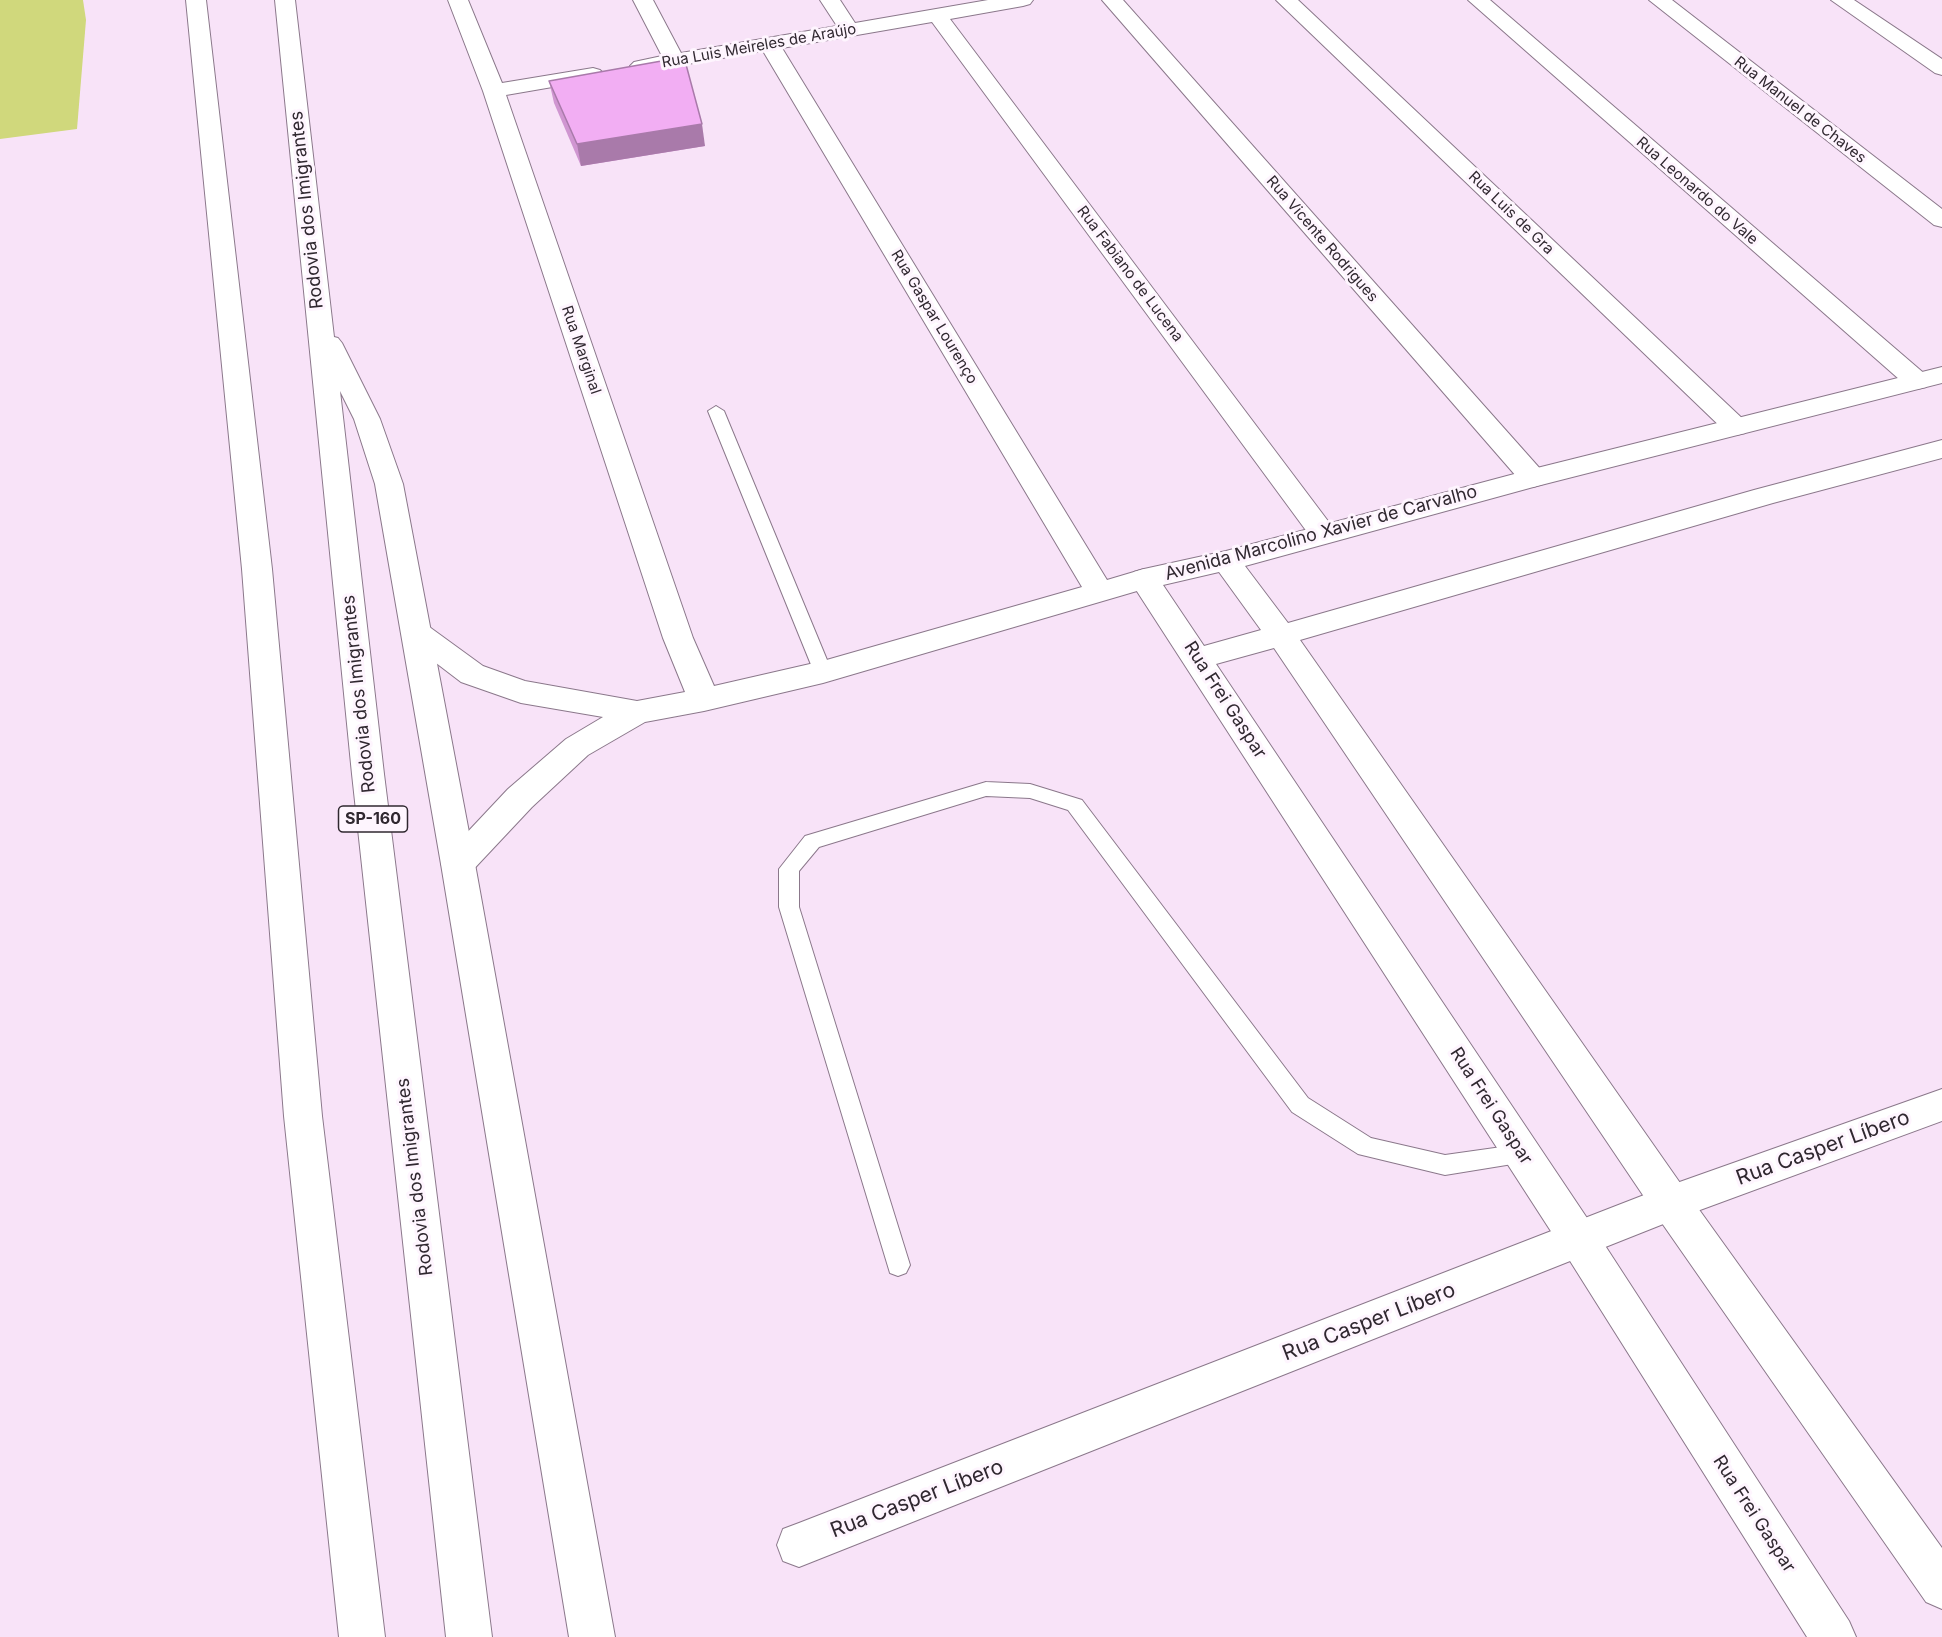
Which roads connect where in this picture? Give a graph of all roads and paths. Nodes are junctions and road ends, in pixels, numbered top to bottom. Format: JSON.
{"nodes":[{"id":1,"x":196,"y":0,"type":"edge"},
{"id":2,"x":285,"y":0,"type":"edge"},
{"id":3,"x":458,"y":0,"type":"edge"},
{"id":4,"x":643,"y":0,"type":"edge"},
{"id":5,"x":830,"y":0,"type":"edge"},
{"id":6,"x":1020,"y":0,"type":"edge"},
{"id":7,"x":1112,"y":0,"type":"edge"},
{"id":8,"x":1286,"y":0,"type":"edge"},
{"id":9,"x":1478,"y":0,"type":"edge"},
{"id":10,"x":1659,"y":0,"type":"edge"},
{"id":11,"x":1841,"y":0,"type":"edge"},
{"id":12,"x":937,"y":15,"type":"junction"},
{"id":13,"x":850,"y":30,"type":"junction"},
{"id":14,"x":768,"y":44,"type":"junction"},
{"id":15,"x":674,"y":60,"type":"junction"},
{"id":16,"x":1942,"y":69,"type":"edge"},
{"id":17,"x":494,"y":91,"type":"junction"},
{"id":18,"x":1942,"y":220,"type":"edge"},
{"id":19,"x":319,"y":322,"type":"junction"},
{"id":20,"x":1930,"y":378,"type":"edge"},
{"id":21,"x":716,"y":411,"type":"dead end"},
{"id":22,"x":1736,"y":427,"type":"junction"},
{"id":23,"x":1942,"y":449,"type":"edge"},
{"id":24,"x":1533,"y":478,"type":"junction"},
{"id":25,"x":1323,"y":533,"type":"junction"},
{"id":26,"x":1226,"y":561,"type":"junction"},
{"id":27,"x":1144,"y":579,"type":"junction"},
{"id":28,"x":1099,"y":590,"type":"junction"},
{"id":29,"x":417,"y":633,"type":"junction"},
{"id":30,"x":1280,"y":634,"type":"junction"},
{"id":31,"x":1198,"y":659,"type":"junction"},
{"id":32,"x":823,"y":672,"type":"junction"},
{"id":33,"x":704,"y":700,"type":"junction"},
{"id":34,"x":637,"y":712,"type":"junction"},
{"id":35,"x":458,"y":864,"type":"junction"},
{"id":36,"x":1942,"y":1105,"type":"edge"},
{"id":37,"x":1523,"y":1154,"type":"junction"},
{"id":38,"x":1671,"y":1203,"type":"junction"},
{"id":39,"x":1579,"y":1240,"type":"junction"},
{"id":40,"x":898,"y":1265,"type":"dead end"},
{"id":41,"x":799,"y":1545,"type":"dead end"},
{"id":42,"x":1942,"y":1586,"type":"edge"},
{"id":43,"x":362,"y":1637,"type":"edge"},
{"id":44,"x":469,"y":1637,"type":"edge"},
{"id":45,"x":592,"y":1637,"type":"edge"},
{"id":46,"x":1833,"y":1637,"type":"edge"}],
"edges":[{"from":1,"to":43,"type":"main road"},
{"from":2,"to":19,"type":"main road","name":"Rodovia dos Imigrantes","number":"SP-160"},
{"from":3,"to":17,"type":"main road","name":"Rua Marginal"},
{"from":4,"to":15,"type":"main road"},
{"from":5,"to":13,"type":"main road"},
{"from":6,"to":12,"type":"main road","name":"Rua Luis Meireles de Araújo"},
{"from":7,"to":24,"type":"main road","name":"Rua Vicente Rodrigues"},
{"from":8,"to":22,"type":"main road","name":"Rua Luis de Gra"},
{"from":9,"to":20,"type":"main road","name":"Rua Leonardo do Vale"},
{"from":10,"to":18,"type":"main road","name":"Rua Manuel de Chaves"},
{"from":11,"to":16,"type":"main road"},
{"from":12,"to":13,"type":"main road","name":"Rua Luis Meireles de Araújo"},
{"from":12,"to":25,"type":"main road","name":"Rua Fabiano de Lucena"},
{"from":13,"to":14,"type":"main road","name":"Rua Luis Meireles de Araújo"},
{"from":14,"to":15,"type":"main road","name":"Rua Luis Meireles de Araújo"},
{"from":14,"to":28,"type":"main road","name":"Rua Gaspar Lourenço"},
{"from":15,"to":17,"type":"main road","name":"Rua Luis Meireles de Araújo"},
{"from":17,"to":33,"type":"main road","name":"Rua Marginal"},
{"from":19,"to":29,"type":"main road"},
{"from":19,"to":44,"type":"main road","name":"Rodovia dos Imigrantes","number":"SP-160"},
{"from":20,"to":22,"type":"main road","name":"Avenida Marcolino Xavier de Carvalho"},
{"from":21,"to":32,"type":"lane"},
{"from":22,"to":24,"type":"main road","name":"Avenida Marcolino Xavier de Carvalho"},
{"from":23,"to":30,"type":"main road"},
{"from":24,"to":25,"type":"main road","name":"Avenida Marcolino Xavier de Carvalho"},
{"from":25,"to":26,"type":"main road","name":"Avenida Marcolino Xavier de Carvalho"},
{"from":26,"to":27,"type":"main road","name":"Avenida Marcolino Xavier de Carvalho"},
{"from":26,"to":30,"type":"main road"},
{"from":27,"to":28,"type":"main road","name":"Avenida Marcolino Xavier de Carvalho"},
{"from":27,"to":31,"type":"main road","name":"Rua Frei Gaspar"},
{"from":28,"to":32,"type":"main road","name":"Avenida Marcolino Xavier de Carvalho"},
{"from":29,"to":34,"type":"main road"},
{"from":29,"to":35,"type":"main road"},
{"from":30,"to":31,"type":"main road"},
{"from":30,"to":38,"type":"main road"},
{"from":31,"to":37,"type":"main road","name":"Rua Frei Gaspar"},
{"from":32,"to":33,"type":"main road","name":"Avenida Marcolino Xavier de Carvalho"},
{"from":33,"to":34,"type":"main road","name":"Avenida Marcolino Xavier de Carvalho"},
{"from":34,"to":35,"type":"main road"},
{"from":35,"to":45,"type":"main road"},
{"from":36,"to":38,"type":"main road","name":"Rua Casper Líbero"},
{"from":37,"to":39,"type":"main road","name":"Rua Frei Gaspar"},
{"from":37,"to":40,"type":"lane"},
{"from":38,"to":39,"type":"main road","name":"Rua Casper Líbero"},
{"from":38,"to":42,"type":"main road"},
{"from":39,"to":41,"type":"main road","name":"Rua Casper Líbero"},
{"from":39,"to":46,"type":"main road","name":"Rua Frei Gaspar"}]}
